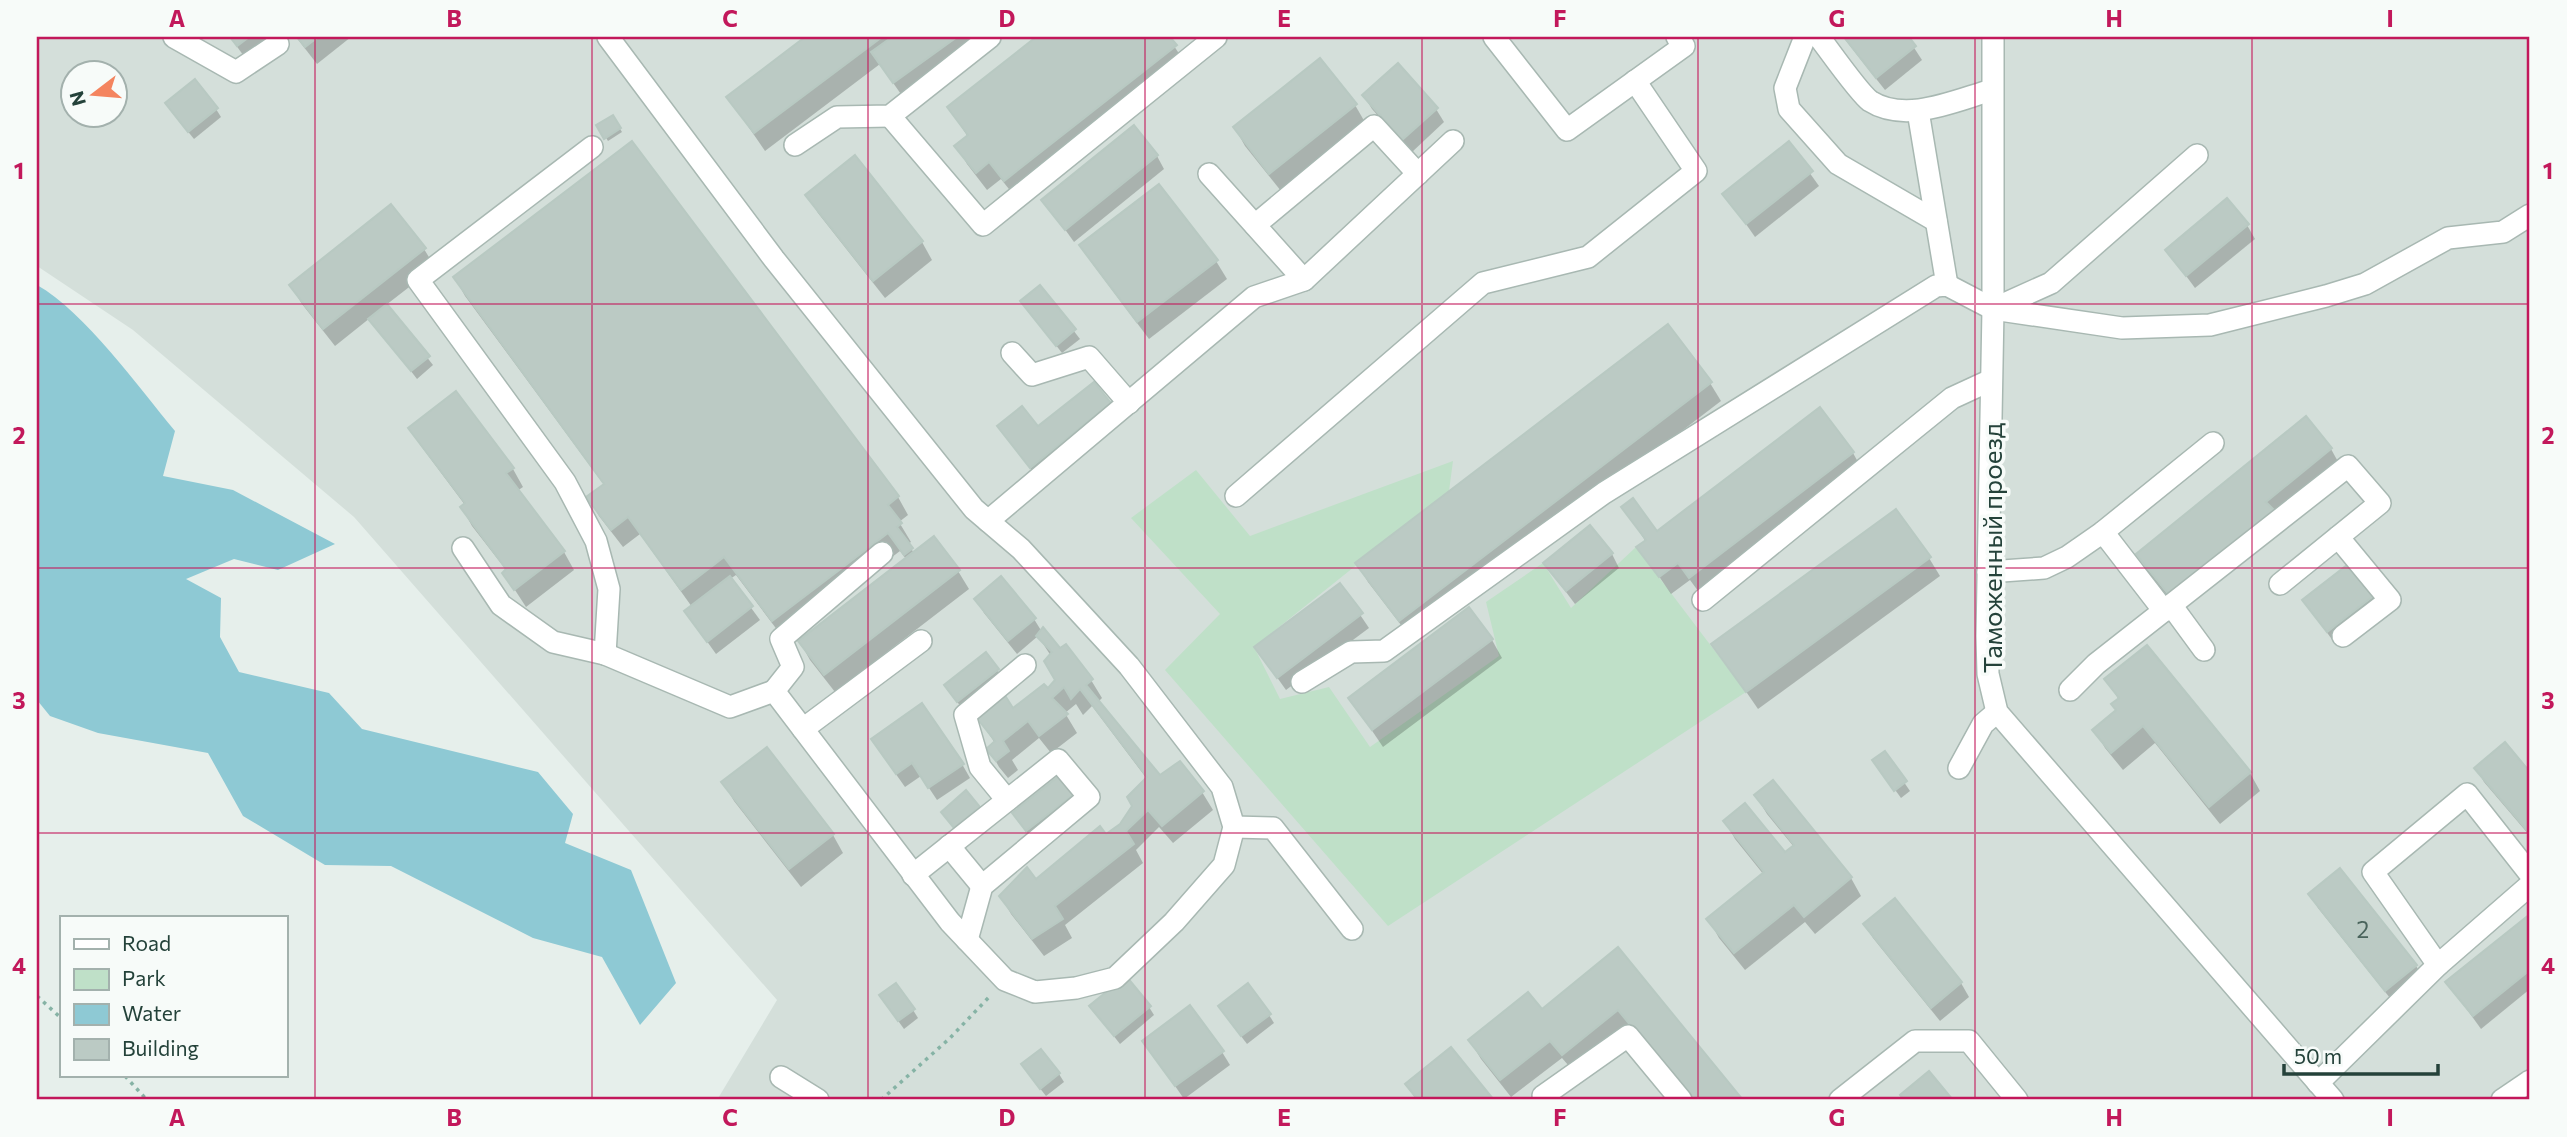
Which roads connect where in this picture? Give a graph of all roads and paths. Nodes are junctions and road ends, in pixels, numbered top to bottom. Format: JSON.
{"nodes":[{"id":1,"x":174,"y":37,"type":"edge"},
{"id":2,"x":608,"y":37,"type":"edge"},
{"id":3,"x":990,"y":37,"type":"edge"},
{"id":4,"x":1216,"y":37,"type":"edge"},
{"id":5,"x":1494,"y":37,"type":"edge"},
{"id":6,"x":1677,"y":37,"type":"edge"},
{"id":7,"x":1805,"y":37,"type":"edge"},
{"id":8,"x":1819,"y":37,"type":"edge"},
{"id":9,"x":1993,"y":37,"type":"edge"},
{"id":10,"x":278,"y":44,"type":"dead end"},
{"id":11,"x":1635,"y":81,"type":"junction"},
{"id":12,"x":1992,"y":90,"type":"junction"},
{"id":13,"x":1918,"y":111,"type":"junction"},
{"id":14,"x":890,"y":116,"type":"junction"},
{"id":15,"x":1453,"y":142,"type":"dead end"},
{"id":16,"x":795,"y":145,"type":"dead end"},
{"id":17,"x":592,"y":147,"type":"dead end"},
{"id":18,"x":2197,"y":155,"type":"dead end"},
{"id":19,"x":1209,"y":174,"type":"dead end"},
{"id":20,"x":1418,"y":174,"type":"junction"},
{"id":21,"x":2530,"y":215,"type":"edge"},
{"id":22,"x":1936,"y":220,"type":"junction"},
{"id":23,"x":1255,"y":225,"type":"junction"},
{"id":24,"x":1304,"y":280,"type":"junction"},
{"id":25,"x":1947,"y":285,"type":"junction"},
{"id":26,"x":1993,"y":309,"type":"junction"},
{"id":27,"x":1012,"y":353,"type":"dead end"},
{"id":28,"x":1992,"y":380,"type":"junction"},
{"id":29,"x":1129,"y":403,"type":"junction"},
{"id":30,"x":2213,"y":443,"type":"dead end"},
{"id":31,"x":1236,"y":496,"type":"dead end"},
{"id":32,"x":988,"y":521,"type":"junction"},
{"id":33,"x":2104,"y":532,"type":"junction"},
{"id":34,"x":2338,"y":537,"type":"junction"},
{"id":35,"x":463,"y":548,"type":"dead end"},
{"id":36,"x":882,"y":553,"type":"dead end"},
{"id":37,"x":1988,"y":572,"type":"junction"},
{"id":38,"x":2280,"y":584,"type":"dead end"},
{"id":39,"x":1703,"y":600,"type":"dead end"},
{"id":40,"x":2168,"y":608,"type":"junction"},
{"id":41,"x":2343,"y":636,"type":"dead end"},
{"id":42,"x":921,"y":641,"type":"dead end"},
{"id":43,"x":2204,"y":650,"type":"dead end"},
{"id":44,"x":605,"y":654,"type":"junction"},
{"id":45,"x":1025,"y":665,"type":"dead end"},
{"id":46,"x":1302,"y":682,"type":"dead end"},
{"id":47,"x":2070,"y":690,"type":"dead end"},
{"id":48,"x":774,"y":691,"type":"junction"},
{"id":49,"x":1997,"y":712,"type":"junction"},
{"id":50,"x":803,"y":729,"type":"junction"},
{"id":51,"x":1959,"y":768,"type":"dead end"},
{"id":52,"x":1007,"y":800,"type":"junction"},
{"id":53,"x":1234,"y":827,"type":"junction"},
{"id":54,"x":949,"y":846,"type":"junction"},
{"id":55,"x":2530,"y":874,"type":"edge"},
{"id":56,"x":913,"y":875,"type":"junction"},
{"id":57,"x":2530,"y":885,"type":"edge"},
{"id":58,"x":982,"y":886,"type":"junction"},
{"id":59,"x":1352,"y":929,"type":"dead end"},
{"id":60,"x":967,"y":940,"type":"junction"},
{"id":61,"x":2438,"y":965,"type":"junction"},
{"id":62,"x":1005,"y":980,"type":"junction"},
{"id":63,"x":37,"y":996,"type":"edge"},
{"id":64,"x":60,"y":1016,"type":"edge"},
{"id":65,"x":781,"y":1077,"type":"dead end"},
{"id":66,"x":127,"y":1078,"type":"edge"},
{"id":67,"x":2530,"y":1081,"type":"edge"},
{"id":68,"x":2318,"y":1083,"type":"junction"},
{"id":69,"x":147,"y":1100,"type":"edge"},
{"id":70,"x":818,"y":1100,"type":"edge"},
{"id":71,"x":881,"y":1100,"type":"edge"},
{"id":72,"x":1546,"y":1100,"type":"edge"},
{"id":73,"x":1681,"y":1100,"type":"edge"},
{"id":74,"x":1840,"y":1100,"type":"edge"},
{"id":75,"x":2017,"y":1100,"type":"edge"},
{"id":76,"x":2333,"y":1100,"type":"edge"},
{"id":77,"x":2502,"y":1100,"type":"edge"}],
"edges":[{"from":1,"to":10,"type":"street"},
{"from":2,"to":32,"type":"street"},
{"from":3,"to":14,"type":"street"},
{"from":4,"to":14,"type":"street"},
{"from":5,"to":11,"type":"street"},
{"from":6,"to":11,"type":"street"},
{"from":7,"to":22,"type":"street"},
{"from":8,"to":13,"type":"street"},
{"from":9,"to":12,"type":"street","name":"Таможенный проезд"},
{"from":11,"to":31,"type":"street"},
{"from":12,"to":13,"type":"street"},
{"from":12,"to":26,"type":"street","name":"Таможенный проезд"},
{"from":13,"to":22,"type":"street"},
{"from":14,"to":16,"type":"street"},
{"from":15,"to":20,"type":"street"},
{"from":17,"to":44,"type":"street"},
{"from":18,"to":26,"type":"street"},
{"from":19,"to":23,"type":"street"},
{"from":20,"to":23,"type":"street"},
{"from":20,"to":24,"type":"street"},
{"from":21,"to":26,"type":"street"},
{"from":22,"to":25,"type":"street"},
{"from":23,"to":24,"type":"street"},
{"from":24,"to":29,"type":"street"},
{"from":25,"to":26,"type":"street"},
{"from":25,"to":46,"type":"street"},
{"from":26,"to":28,"type":"street","name":"Таможенный проезд"},
{"from":27,"to":29,"type":"street"},
{"from":28,"to":37,"type":"street","name":"Таможенный проезд"},
{"from":28,"to":39,"type":"street"},
{"from":29,"to":32,"type":"street"},
{"from":30,"to":33,"type":"street"},
{"from":32,"to":53,"type":"street"},
{"from":33,"to":37,"type":"street"},
{"from":33,"to":40,"type":"street"},
{"from":34,"to":38,"type":"street"},
{"from":34,"to":40,"type":"street"},
{"from":34,"to":41,"type":"street"},
{"from":35,"to":44,"type":"street"},
{"from":36,"to":48,"type":"street"},
{"from":37,"to":49,"type":"street","name":"Таможенный проезд"},
{"from":40,"to":43,"type":"street"},
{"from":40,"to":47,"type":"street"},
{"from":42,"to":50,"type":"street"},
{"from":44,"to":48,"type":"street"},
{"from":45,"to":52,"type":"street"},
{"from":48,"to":50,"type":"street"},
{"from":49,"to":51,"type":"street"},
{"from":49,"to":68,"type":"street","name":"Таможенный проезд"},
{"from":50,"to":56,"type":"street"},
{"from":52,"to":54,"type":"street"},
{"from":52,"to":58,"type":"street"},
{"from":53,"to":59,"type":"street"},
{"from":53,"to":62,"type":"street"},
{"from":54,"to":56,"type":"street"},
{"from":54,"to":58,"type":"street"},
{"from":55,"to":61,"type":"street"},
{"from":56,"to":60,"type":"street"},
{"from":57,"to":61,"type":"street"},
{"from":58,"to":60,"type":"street"},
{"from":60,"to":62,"type":"street"},
{"from":61,"to":68,"type":"street"},
{"from":62,"to":71,"type":"path"},
{"from":63,"to":64,"type":"path"},
{"from":65,"to":70,"type":"street"},
{"from":66,"to":69,"type":"path"},
{"from":67,"to":77,"type":"street"},
{"from":68,"to":76,"type":"street","name":"Таможенный проезд"},
{"from":72,"to":73,"type":"street"},
{"from":74,"to":75,"type":"street"}]}
